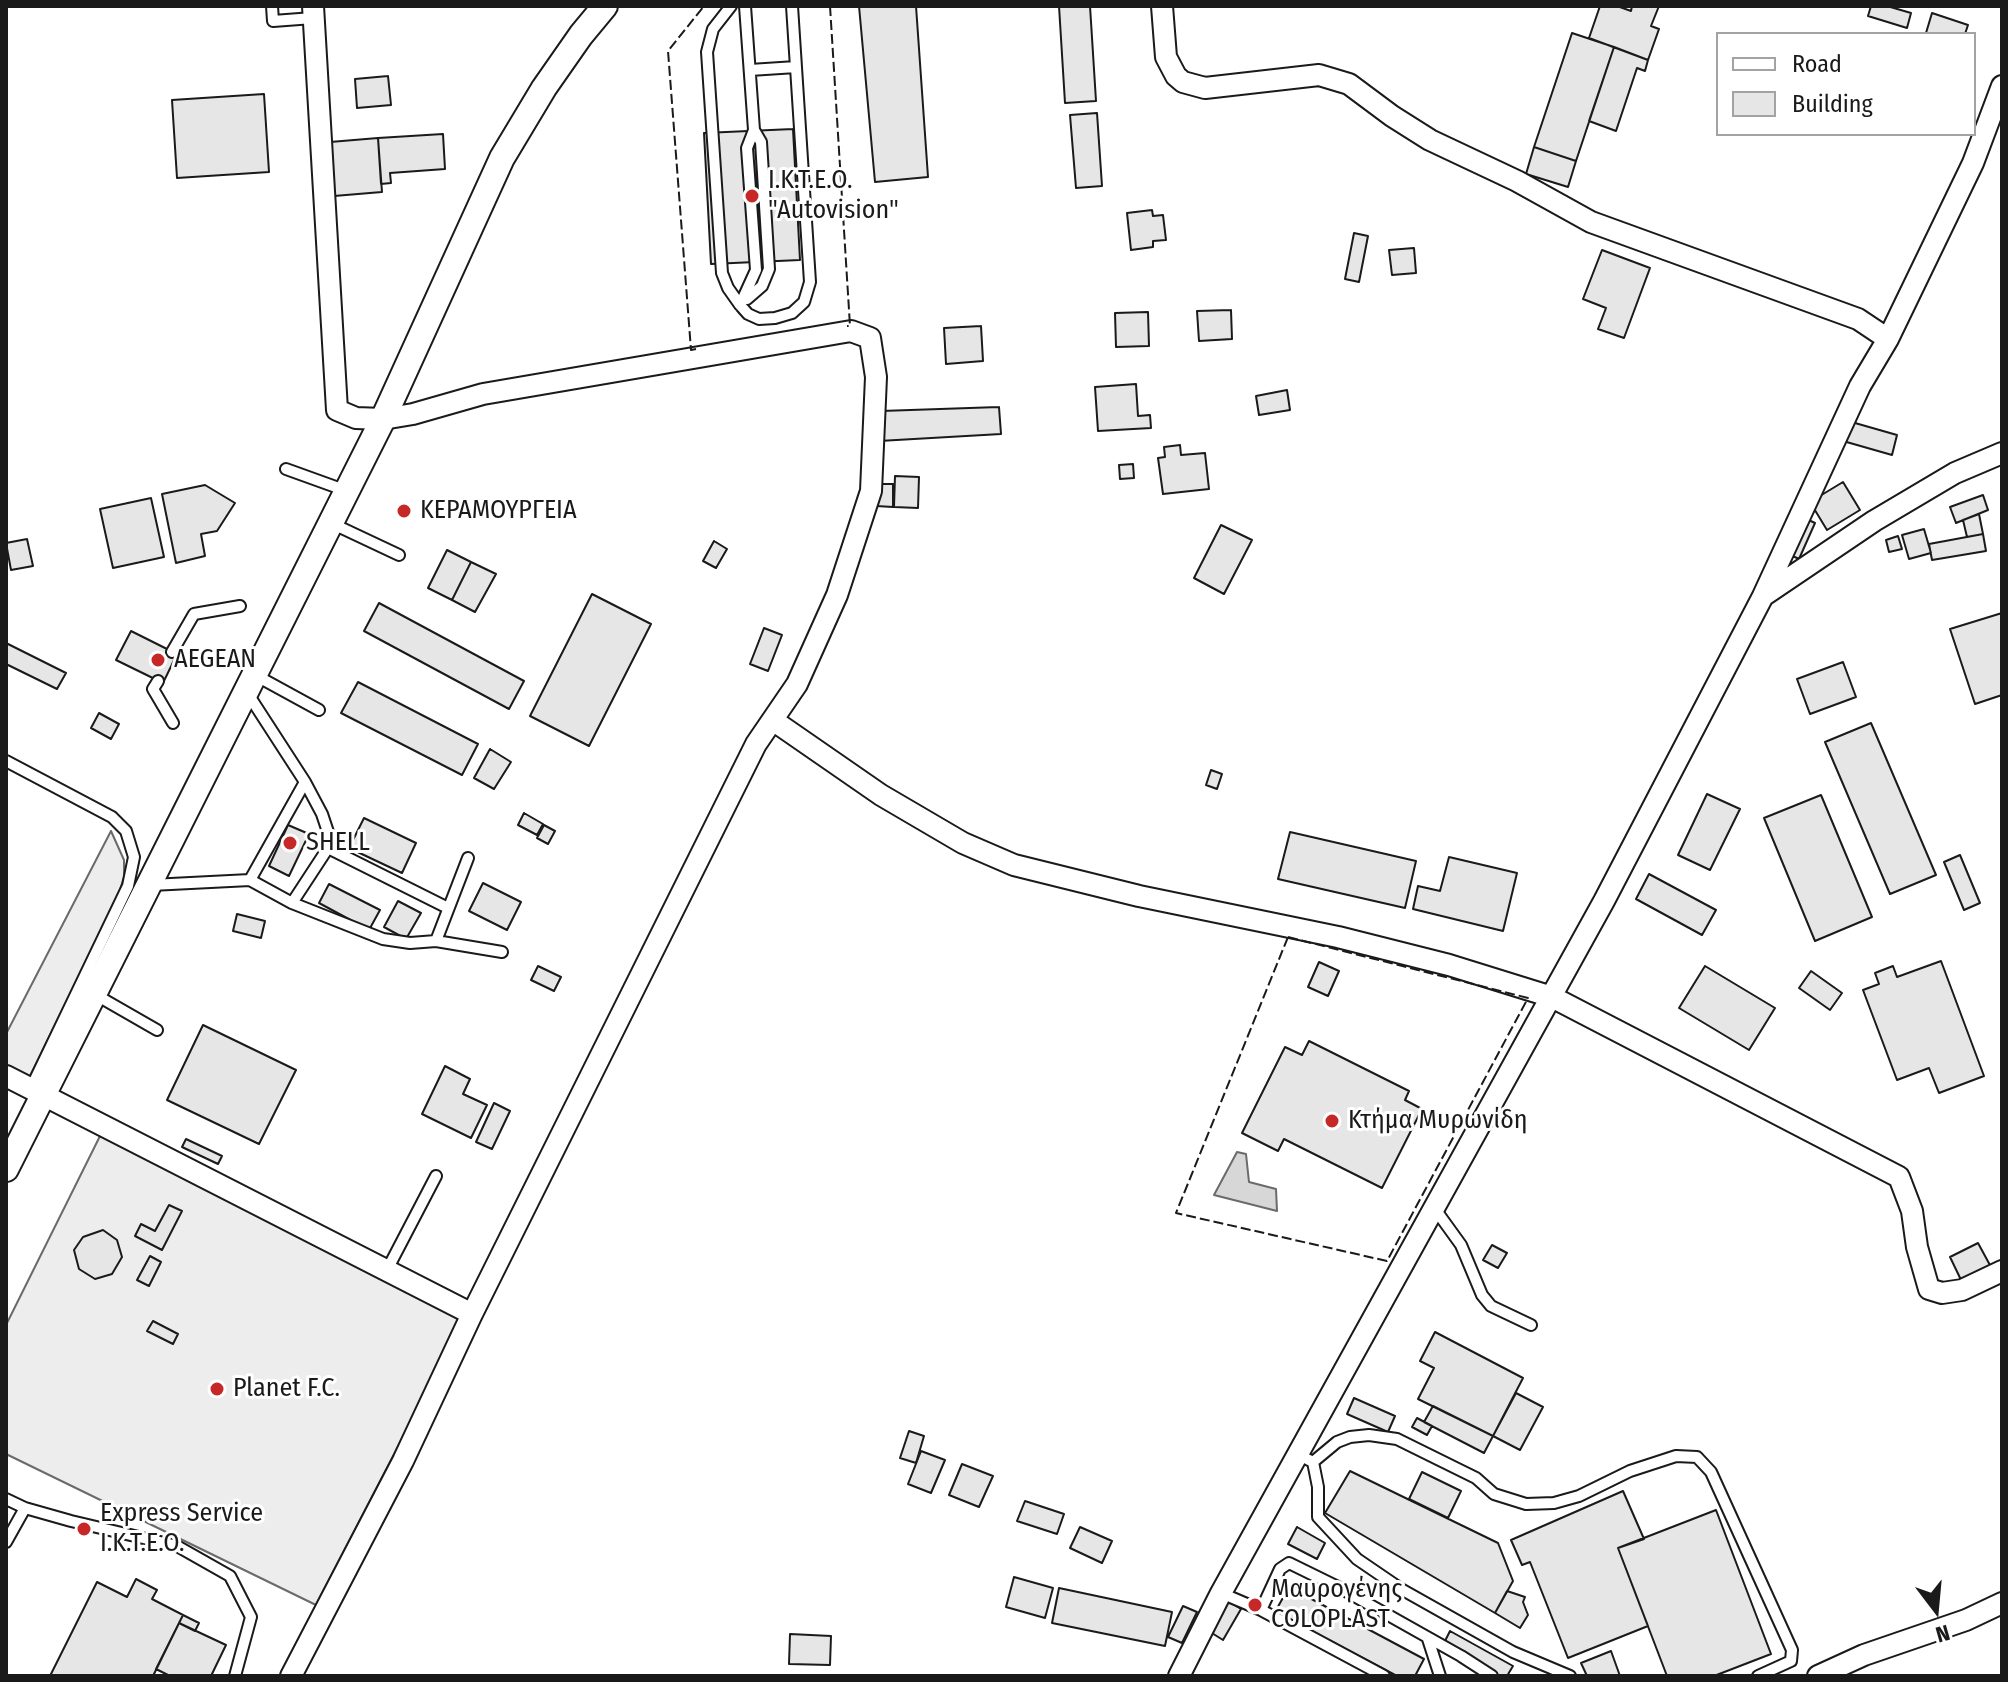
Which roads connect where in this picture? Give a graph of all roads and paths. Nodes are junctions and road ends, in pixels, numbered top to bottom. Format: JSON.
{"nodes":[{"id":1,"x":272,"y":6,"type":"edge"},
{"id":2,"x":605,"y":6,"type":"edge"},
{"id":3,"x":731,"y":6,"type":"edge"},
{"id":4,"x":745,"y":6,"type":"edge"},
{"id":5,"x":792,"y":6,"type":"edge"},
{"id":6,"x":1162,"y":6,"type":"edge"},
{"id":7,"x":313,"y":12,"type":"edge"},
{"id":8,"x":796,"y":67,"type":"junction"},
{"id":9,"x":750,"y":70,"type":"junction"},
{"id":10,"x":2002,"y":86,"type":"edge"},
{"id":11,"x":740,"y":305,"type":"junction"},
{"id":12,"x":1888,"y":339,"type":"junction"},
{"id":13,"x":383,"y":419,"type":"junction"},
{"id":14,"x":2002,"y":453,"type":"edge"},
{"id":15,"x":286,"y":469,"type":"dead end"},
{"id":16,"x":347,"y":491,"type":"junction"},
{"id":17,"x":331,"y":523,"type":"junction"},
{"id":18,"x":399,"y":555,"type":"dead end"},
{"id":19,"x":1763,"y":596,"type":"junction"},
{"id":20,"x":240,"y":606,"type":"dead end"},
{"id":21,"x":172,"y":652,"type":"dead end"},
{"id":22,"x":158,"y":681,"type":"dead end"},
{"id":23,"x":250,"y":683,"type":"junction"},
{"id":24,"x":319,"y":710,"type":"dead end"},
{"id":25,"x":774,"y":721,"type":"junction"},
{"id":26,"x":173,"y":723,"type":"dead end"},
{"id":27,"x":6,"y":761,"type":"edge"},
{"id":28,"x":305,"y":782,"type":"junction"},
{"id":29,"x":328,"y":848,"type":"junction"},
{"id":30,"x":468,"y":858,"type":"dead end"},
{"id":31,"x":250,"y":880,"type":"junction"},
{"id":32,"x":149,"y":885,"type":"junction"},
{"id":33,"x":292,"y":903,"type":"junction"},
{"id":34,"x":448,"y":908,"type":"junction"},
{"id":35,"x":436,"y":941,"type":"junction"},
{"id":36,"x":502,"y":952,"type":"dead end"},
{"id":37,"x":94,"y":994,"type":"junction"},
{"id":38,"x":1552,"y":997,"type":"junction"},
{"id":39,"x":157,"y":1030,"type":"dead end"},
{"id":40,"x":6,"y":1076,"type":"edge"},
{"id":41,"x":37,"y":1091,"type":"junction"},
{"id":42,"x":6,"y":1169,"type":"edge"},
{"id":43,"x":436,"y":1176,"type":"dead end"},
{"id":44,"x":1435,"y":1209,"type":"junction"},
{"id":45,"x":387,"y":1270,"type":"junction"},
{"id":46,"x":2002,"y":1271,"type":"edge"},
{"id":47,"x":472,"y":1314,"type":"junction"},
{"id":48,"x":1531,"y":1325,"type":"dead end"},
{"id":49,"x":1306,"y":1458,"type":"junction"},
{"id":50,"x":6,"y":1499,"type":"edge"},
{"id":51,"x":25,"y":1508,"type":"junction"},
{"id":52,"x":6,"y":1542,"type":"edge"},
{"id":53,"x":1221,"y":1593,"type":"junction"},
{"id":54,"x":2002,"y":1603,"type":"edge"},
{"id":55,"x":1261,"y":1610,"type":"junction"},
{"id":56,"x":1428,"y":1639,"type":"junction"},
{"id":57,"x":235,"y":1676,"type":"edge"},
{"id":58,"x":291,"y":1676,"type":"edge"},
{"id":59,"x":1179,"y":1676,"type":"edge"},
{"id":60,"x":1384,"y":1676,"type":"edge"},
{"id":61,"x":1440,"y":1676,"type":"edge"},
{"id":62,"x":1492,"y":1676,"type":"edge"},
{"id":63,"x":1570,"y":1676,"type":"edge"},
{"id":64,"x":1758,"y":1676,"type":"edge"},
{"id":65,"x":1818,"y":1676,"type":"edge"}],
"edges":[{"from":1,"to":7,"type":"lane"},
{"from":2,"to":13,"type":"street"},
{"from":3,"to":11,"type":"lane"},
{"from":4,"to":9,"type":"lane"},
{"from":5,"to":8,"type":"lane"},
{"from":6,"to":12,"type":"street"},
{"from":7,"to":13,"type":"street"},
{"from":8,"to":9,"type":"lane"},
{"from":8,"to":11,"type":"lane"},
{"from":9,"to":11,"type":"lane"},
{"from":10,"to":12,"type":"street"},
{"from":12,"to":19,"type":"street"},
{"from":13,"to":16,"type":"street"},
{"from":13,"to":25,"type":"street"},
{"from":14,"to":19,"type":"street"},
{"from":15,"to":16,"type":"lane"},
{"from":16,"to":17,"type":"street"},
{"from":17,"to":18,"type":"lane"},
{"from":17,"to":23,"type":"street"},
{"from":19,"to":38,"type":"street"},
{"from":20,"to":21,"type":"lane"},
{"from":22,"to":26,"type":"lane"},
{"from":23,"to":24,"type":"lane"},
{"from":23,"to":28,"type":"lane"},
{"from":23,"to":32,"type":"street"},
{"from":25,"to":38,"type":"street"},
{"from":25,"to":47,"type":"street"},
{"from":27,"to":41,"type":"lane"},
{"from":28,"to":29,"type":"lane"},
{"from":28,"to":31,"type":"lane"},
{"from":29,"to":33,"type":"lane"},
{"from":29,"to":34,"type":"lane"},
{"from":30,"to":34,"type":"lane"},
{"from":31,"to":32,"type":"lane"},
{"from":31,"to":33,"type":"lane"},
{"from":32,"to":37,"type":"street"},
{"from":33,"to":35,"type":"lane"},
{"from":34,"to":35,"type":"lane"},
{"from":35,"to":36,"type":"lane"},
{"from":37,"to":39,"type":"lane"},
{"from":37,"to":41,"type":"street"},
{"from":38,"to":44,"type":"street"},
{"from":38,"to":46,"type":"street"},
{"from":40,"to":41,"type":"street"},
{"from":41,"to":42,"type":"street"},
{"from":41,"to":45,"type":"street"},
{"from":43,"to":45,"type":"lane"},
{"from":44,"to":48,"type":"lane"},
{"from":44,"to":49,"type":"street"},
{"from":45,"to":47,"type":"street"},
{"from":47,"to":58,"type":"street"},
{"from":49,"to":53,"type":"street"},
{"from":49,"to":63,"type":"lane"},
{"from":49,"to":64,"type":"lane"},
{"from":50,"to":51,"type":"lane"},
{"from":51,"to":52,"type":"lane"},
{"from":51,"to":57,"type":"lane"},
{"from":53,"to":55,"type":"lane"},
{"from":53,"to":59,"type":"street"},
{"from":54,"to":65,"type":"street"},
{"from":55,"to":56,"type":"lane"},
{"from":55,"to":60,"type":"lane"},
{"from":56,"to":61,"type":"lane"},
{"from":56,"to":62,"type":"lane"}]}
